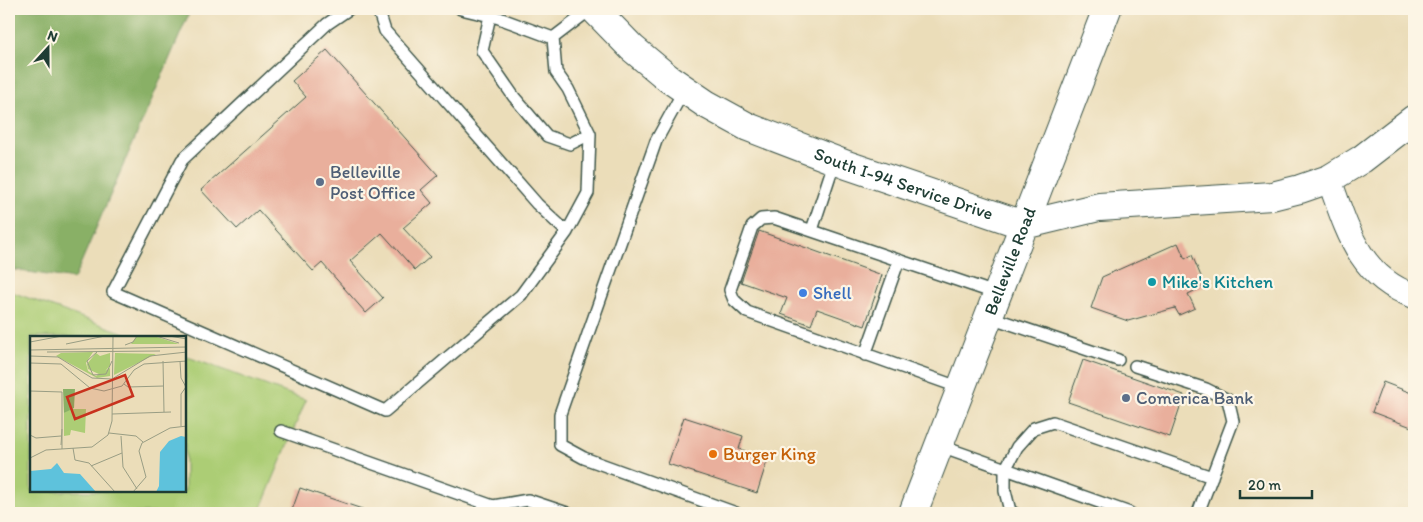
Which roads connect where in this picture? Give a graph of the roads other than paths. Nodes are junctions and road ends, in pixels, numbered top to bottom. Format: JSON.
{"nodes":[{"id":1,"x":349,"y":9,"type":"edge"},
{"id":2,"x":378,"y":9,"type":"edge"},
{"id":3,"x":461,"y":9,"type":"edge"},
{"id":4,"x":592,"y":9,"type":"edge"},
{"id":5,"x":1107,"y":9,"type":"edge"},
{"id":6,"x":490,"y":16,"type":"junction"},
{"id":7,"x":553,"y":38,"type":"junction"},
{"id":8,"x":684,"y":90,"type":"junction"},
{"id":9,"x":1414,"y":119,"type":"edge"},
{"id":10,"x":590,"y":134,"type":"junction"},
{"id":11,"x":835,"y":160,"type":"junction"},
{"id":12,"x":1329,"y":179,"type":"junction"},
{"id":13,"x":1024,"y":225,"type":"junction"},
{"id":14,"x":812,"y":230,"type":"junction"},
{"id":15,"x":567,"y":232,"type":"junction"},
{"id":16,"x":899,"y":260,"type":"junction"},
{"id":17,"x":1414,"y":296,"type":"edge"},
{"id":18,"x":994,"y":305,"type":"junction"},
{"id":19,"x":865,"y":354,"type":"junction"},
{"id":20,"x":1118,"y":360,"type":"dead end"},
{"id":21,"x":1135,"y":366,"type":"dead end"},
{"id":22,"x":961,"y":388,"type":"junction"},
{"id":23,"x":281,"y":431,"type":"dead end"},
{"id":24,"x":938,"y":445,"type":"junction"},
{"id":25,"x":1005,"y":470,"type":"junction"},
{"id":26,"x":1212,"y":477,"type":"junction"},
{"id":27,"x":491,"y":510,"type":"edge"},
{"id":28,"x":567,"y":513,"type":"edge"},
{"id":29,"x":736,"y":513,"type":"edge"},
{"id":30,"x":913,"y":513,"type":"edge"},
{"id":31,"x":1014,"y":513,"type":"edge"},
{"id":32,"x":1130,"y":513,"type":"edge"},
{"id":33,"x":1198,"y":513,"type":"edge"}],
"edges":[{"from":1,"to":15,"type":"lane"},
{"from":2,"to":15,"type":"lane"},
{"from":3,"to":6,"type":"lane"},
{"from":4,"to":7,"type":"lane"},
{"from":4,"to":8,"type":"street","name":"South I-94 Service Drive"},
{"from":5,"to":13,"type":"street","name":"Belleville Road"},
{"from":6,"to":7,"type":"lane"},
{"from":6,"to":10,"type":"lane"},
{"from":7,"to":10,"type":"lane"},
{"from":8,"to":11,"type":"street","name":"South I-94 Service Drive"},
{"from":8,"to":29,"type":"lane"},
{"from":9,"to":12,"type":"street"},
{"from":10,"to":15,"type":"lane"},
{"from":11,"to":13,"type":"street","name":"South I-94 Service Drive"},
{"from":11,"to":14,"type":"lane"},
{"from":12,"to":13,"type":"street"},
{"from":12,"to":17,"type":"street"},
{"from":13,"to":18,"type":"street","name":"Belleville Road"},
{"from":14,"to":16,"type":"lane"},
{"from":14,"to":19,"type":"lane"},
{"from":16,"to":18,"type":"lane"},
{"from":16,"to":19,"type":"lane"},
{"from":18,"to":20,"type":"lane"},
{"from":18,"to":22,"type":"street","name":"Belleville Road"},
{"from":19,"to":22,"type":"lane"},
{"from":21,"to":26,"type":"lane"},
{"from":22,"to":24,"type":"street","name":"Belleville Road"},
{"from":23,"to":27,"type":"lane"},
{"from":24,"to":25,"type":"lane"},
{"from":24,"to":30,"type":"street","name":"Belleville Road"},
{"from":25,"to":26,"type":"lane"},
{"from":25,"to":31,"type":"lane"},
{"from":25,"to":32,"type":"lane"},
{"from":26,"to":33,"type":"lane"},
{"from":27,"to":28,"type":"lane"}]}
